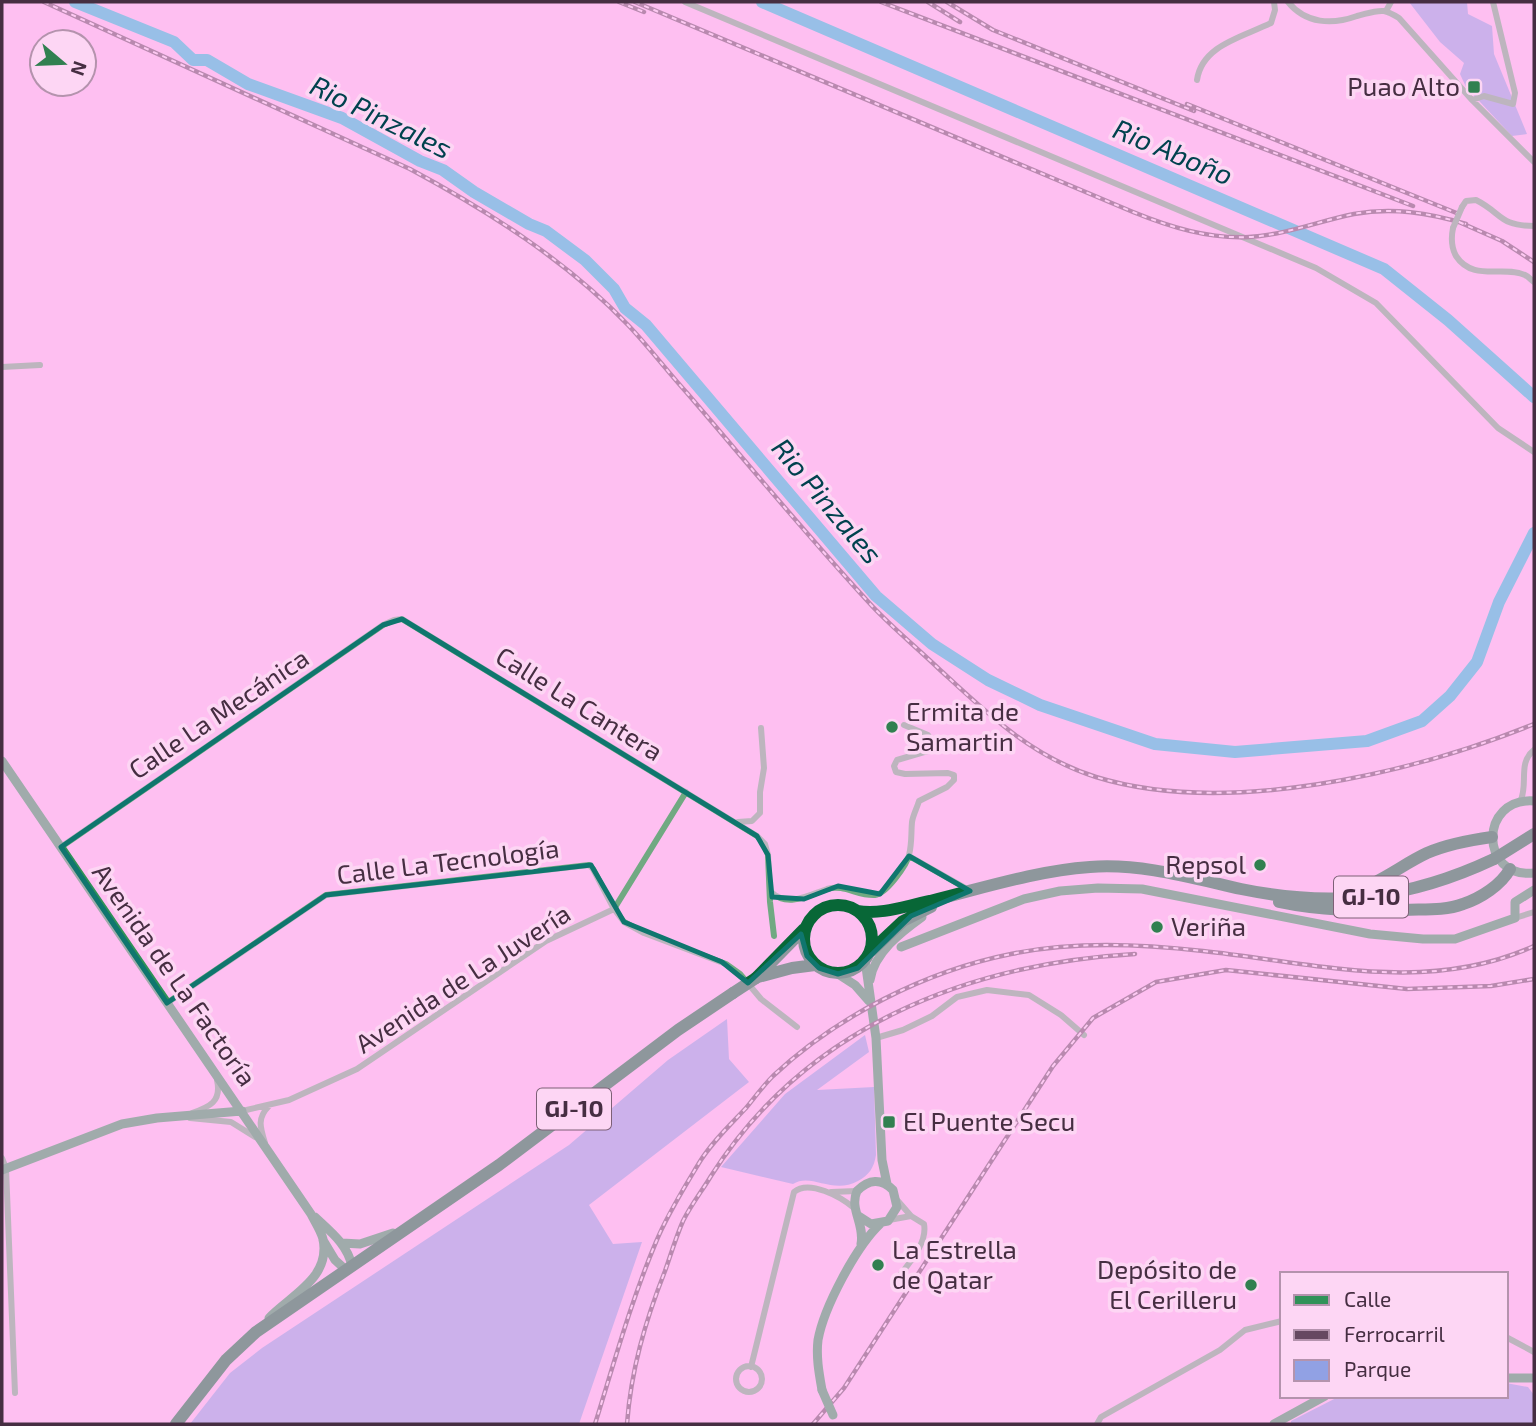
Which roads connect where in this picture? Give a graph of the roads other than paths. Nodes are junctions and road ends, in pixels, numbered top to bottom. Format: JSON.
{"nodes":[{"id":1,"x":685,"y":2,"type":"edge"},
{"id":2,"x":1274,"y":2,"type":"edge"},
{"id":3,"x":1288,"y":2,"type":"edge"},
{"id":4,"x":1391,"y":2,"type":"edge"},
{"id":5,"x":1493,"y":2,"type":"edge"},
{"id":6,"x":1386,"y":11,"type":"junction"},
{"id":7,"x":1197,"y":80,"type":"dead end"},
{"id":8,"x":1472,"y":100,"type":"junction"},
{"id":9,"x":1533,"y":160,"type":"edge"},
{"id":10,"x":1534,"y":226,"type":"edge"},
{"id":11,"x":1534,"y":282,"type":"edge"},
{"id":12,"x":40,"y":365,"type":"dead end"},
{"id":13,"x":2,"y":367,"type":"edge"},
{"id":14,"x":1534,"y":452,"type":"edge"},
{"id":15,"x":402,"y":619,"type":"joint"},
{"id":16,"x":904,"y":725,"type":"dead end"},
{"id":17,"x":761,"y":728,"type":"dead end"},
{"id":18,"x":1534,"y":750,"type":"edge"},
{"id":19,"x":2,"y":761,"type":"edge"},
{"id":20,"x":1524,"y":789,"type":"junction"},
{"id":21,"x":686,"y":792,"type":"junction"},
{"id":22,"x":1533,"y":801,"type":"edge"},
{"id":23,"x":1520,"y":802,"type":"junction"},
{"id":24,"x":736,"y":822,"type":"junction"},
{"id":25,"x":1534,"y":834,"type":"edge"},
{"id":26,"x":1492,"y":836,"type":"junction"},
{"id":27,"x":61,"y":847,"type":"junction"},
{"id":28,"x":909,"y":856,"type":"junction"},
{"id":29,"x":1510,"y":869,"type":"junction"},
{"id":30,"x":1534,"y":874,"type":"edge"},
{"id":31,"x":1216,"y":883,"type":"junction"},
{"id":32,"x":1243,"y":889,"type":"junction"},
{"id":33,"x":1534,"y":890,"type":"edge"},
{"id":34,"x":970,"y":891,"type":"junction"},
{"id":35,"x":771,"y":892,"type":"junction"},
{"id":36,"x":938,"y":904,"type":"junction"},
{"id":37,"x":614,"y":909,"type":"junction"},
{"id":38,"x":857,"y":911,"type":"junction"},
{"id":39,"x":1534,"y":912,"type":"edge"},
{"id":40,"x":1515,"y":918,"type":"junction"},
{"id":41,"x":804,"y":929,"type":"junction"},
{"id":42,"x":774,"y":936,"type":"dead end"},
{"id":43,"x":901,"y":947,"type":"dead end"},
{"id":44,"x":868,"y":956,"type":"junction"},
{"id":45,"x":815,"y":965,"type":"junction"},
{"id":46,"x":838,"y":974,"type":"junction"},
{"id":47,"x":757,"y":977,"type":"junction"},
{"id":48,"x":869,"y":997,"type":"junction"},
{"id":49,"x":167,"y":1003,"type":"junction"},
{"id":50,"x":797,"y":1027,"type":"dead end"},
{"id":51,"x":1084,"y":1035,"type":"dead end"},
{"id":52,"x":876,"y":1038,"type":"junction"},
{"id":53,"x":214,"y":1071,"type":"junction"},
{"id":54,"x":271,"y":1104,"type":"junction"},
{"id":55,"x":242,"y":1111,"type":"junction"},
{"id":56,"x":180,"y":1116,"type":"junction"},
{"id":57,"x":267,"y":1148,"type":"junction"},
{"id":58,"x":882,"y":1160,"type":"junction"},
{"id":59,"x":3,"y":1165,"type":"edge"},
{"id":60,"x":870,"y":1181,"type":"junction"},
{"id":61,"x":887,"y":1184,"type":"junction"},
{"id":62,"x":4,"y":1187,"type":"edge"},
{"id":63,"x":857,"y":1191,"type":"junction"},
{"id":64,"x":830,"y":1192,"type":"junction"},
{"id":65,"x":897,"y":1198,"type":"junction"},
{"id":66,"x":855,"y":1211,"type":"junction"},
{"id":67,"x":311,"y":1214,"type":"junction"},
{"id":68,"x":911,"y":1216,"type":"junction"},
{"id":69,"x":884,"y":1223,"type":"junction"},
{"id":70,"x":414,"y":1224,"type":"junction"},
{"id":71,"x":323,"y":1240,"type":"junction"},
{"id":72,"x":342,"y":1243,"type":"junction"},
{"id":73,"x":860,"y":1247,"type":"junction"},
{"id":74,"x":349,"y":1268,"type":"junction"},
{"id":75,"x":895,"y":1282,"type":"dead end"},
{"id":76,"x":11,"y":1294,"type":"junction"},
{"id":77,"x":2,"y":1298,"type":"edge"},
{"id":78,"x":1280,"y":1321,"type":"edge"},
{"id":79,"x":256,"y":1332,"type":"junction"},
{"id":80,"x":1508,"y":1338,"type":"edge"},
{"id":81,"x":1534,"y":1352,"type":"edge"},
{"id":82,"x":751,"y":1367,"type":"junction"},
{"id":83,"x":1508,"y":1378,"type":"edge"},
{"id":84,"x":1534,"y":1380,"type":"edge"},
{"id":85,"x":15,"y":1393,"type":"dead end"},
{"id":86,"x":1322,"y":1398,"type":"edge"},
{"id":87,"x":835,"y":1420,"type":"edge"},
{"id":88,"x":1284,"y":1422,"type":"edge"},
{"id":89,"x":176,"y":1424,"type":"edge"},
{"id":90,"x":1097,"y":1424,"type":"edge"},
{"id":91,"x":1274,"y":1424,"type":"edge"}],
"edges":[{"from":1,"to":14,"type":"street"},
{"from":2,"to":7,"type":"street"},
{"from":3,"to":6,"type":"street"},
{"from":4,"to":6,"type":"street"},
{"from":5,"to":8,"type":"street"},
{"from":6,"to":8,"type":"street"},
{"from":8,"to":9,"type":"street"},
{"from":10,"to":11,"type":"street","bridge":true},
{"from":12,"to":13,"type":"street"},
{"from":15,"to":21,"type":"street","name":"Calle La Cantera"},
{"from":15,"to":27,"type":"street","name":"Calle La Mecánica"},
{"from":16,"to":28,"type":"street"},
{"from":17,"to":24,"type":"street"},
{"from":18,"to":20,"type":"street"},
{"from":19,"to":27,"type":"street","name":"Avenida de La Factoría"},
{"from":20,"to":22,"type":"street"},
{"from":20,"to":23,"type":"street"},
{"from":21,"to":24,"type":"street","name":"Calle La Cantera"},
{"from":21,"to":37,"type":"street"},
{"from":22,"to":23,"type":"street"},
{"from":23,"to":26,"type":"street"},
{"from":24,"to":35,"type":"street","name":"Calle La Cantera"},
{"from":25,"to":32,"type":"highway","number":"GJ-10","bridge":true},
{"from":26,"to":29,"type":"street"},
{"from":26,"to":31,"type":"highway"},
{"from":27,"to":49,"type":"street","name":"Avenida de La Factoría"},
{"from":28,"to":34,"type":"street"},
{"from":28,"to":35,"type":"street"},
{"from":29,"to":30,"type":"street"},
{"from":29,"to":32,"type":"highway"},
{"from":31,"to":32,"type":"highway","number":"GJ-10"},
{"from":31,"to":34,"type":"highway","number":"GJ-10"},
{"from":33,"to":40,"type":"street"},
{"from":34,"to":36,"type":"highway","number":"GJ-10"},
{"from":34,"to":38,"type":"highway","number":"GJ-10"},
{"from":35,"to":42,"type":"street","name":"Calle La Cantera"},
{"from":36,"to":44,"type":"highway","number":"GJ-10"},
{"from":36,"to":48,"type":"street"},
{"from":37,"to":49,"type":"street","name":"Calle La Tecnología"},
{"from":37,"to":50,"type":"street"},
{"from":37,"to":54,"type":"street","name":"Avenida de La Juvería"},
{"from":38,"to":41,"type":"highway","number":"GJ-10"},
{"from":38,"to":44,"type":"highway"},
{"from":39,"to":40,"type":"street"},
{"from":40,"to":43,"type":"street"},
{"from":41,"to":45,"type":"highway"},
{"from":41,"to":47,"type":"highway","number":"GJ-10"},
{"from":44,"to":46,"type":"highway","number":"GJ-10"},
{"from":44,"to":48,"type":"street"},
{"from":45,"to":46,"type":"highway"},
{"from":45,"to":47,"type":"highway","number":"GJ-10"},
{"from":46,"to":48,"type":"street"},
{"from":47,"to":70,"type":"highway","number":"GJ-10","bridge":true},
{"from":48,"to":52,"type":"street"},
{"from":49,"to":53,"type":"street","name":"Avenida de La Factoría"},
{"from":51,"to":52,"type":"street"},
{"from":52,"to":58,"type":"street"},
{"from":53,"to":55,"type":"street","name":"Avenida de La Factoría"},
{"from":53,"to":56,"type":"street"},
{"from":54,"to":55,"type":"street","name":"Avenida de La Juvería"},
{"from":54,"to":57,"type":"street"},
{"from":55,"to":56,"type":"street"},
{"from":55,"to":57,"type":"street","name":"Avenida de La Factoría"},
{"from":56,"to":57,"type":"street"},
{"from":56,"to":59,"type":"street"},
{"from":57,"to":67,"type":"street","name":"Avenida de La Factoría"},
{"from":58,"to":60,"type":"street"},
{"from":58,"to":61,"type":"street"},
{"from":59,"to":62,"type":"street"},
{"from":60,"to":61,"type":"street"},
{"from":60,"to":63,"type":"street"},
{"from":61,"to":65,"type":"street"},
{"from":62,"to":76,"type":"street"},
{"from":63,"to":64,"type":"street"},
{"from":63,"to":66,"type":"street"},
{"from":64,"to":66,"type":"street"},
{"from":64,"to":82,"type":"street"},
{"from":65,"to":68,"type":"street"},
{"from":65,"to":69,"type":"street"},
{"from":66,"to":69,"type":"street"},
{"from":66,"to":73,"type":"street"},
{"from":67,"to":71,"type":"street","name":"Avenida de La Factoría"},
{"from":67,"to":72,"type":"street","name":"Avenida de La Factoría"},
{"from":68,"to":69,"type":"street"},
{"from":68,"to":75,"type":"street"},
{"from":69,"to":73,"type":"street"},
{"from":70,"to":72,"type":"street"},
{"from":70,"to":74,"type":"highway","number":"GJ-10"},
{"from":71,"to":74,"type":"street","name":"Avenida de La Factoría"},
{"from":71,"to":79,"type":"street"},
{"from":72,"to":74,"type":"street","name":"Avenida de La Factoría"},
{"from":73,"to":87,"type":"street","bridge":true},
{"from":74,"to":79,"type":"highway","number":"GJ-10"},
{"from":76,"to":77,"type":"street"},
{"from":76,"to":85,"type":"street"},
{"from":78,"to":90,"type":"street"},
{"from":79,"to":89,"type":"highway","number":"GJ-10"},
{"from":80,"to":81,"type":"street"},
{"from":82,"to":82,"type":"street"},
{"from":83,"to":84,"type":"street"},
{"from":86,"to":88,"type":"street"},
{"from":88,"to":91,"type":"street"}]}
